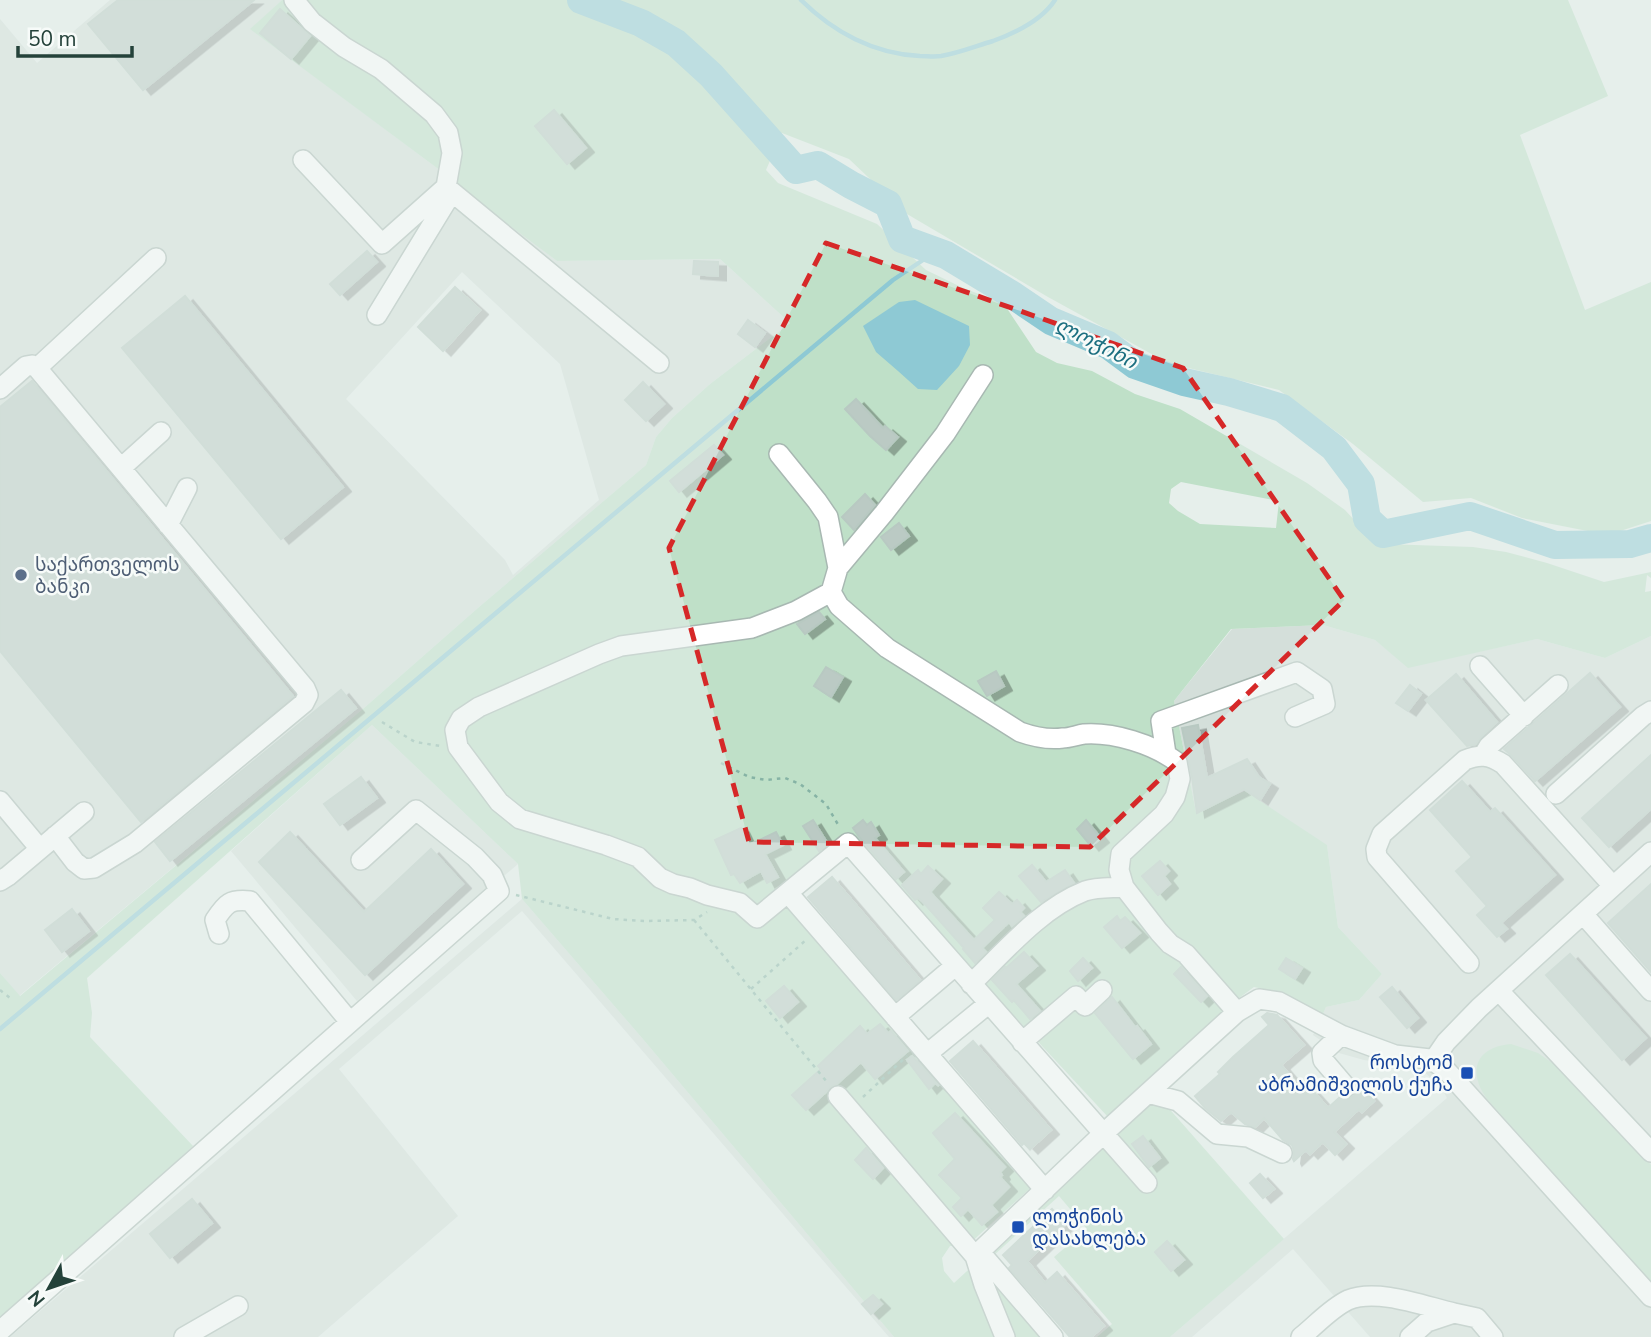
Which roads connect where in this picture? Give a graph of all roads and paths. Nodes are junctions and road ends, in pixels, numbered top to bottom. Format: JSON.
{"nodes":[{"id":1,"x":294,"y":0,"type":"edge"},
{"id":2,"x":303,"y":160,"type":"dead end"},
{"id":3,"x":449,"y":190,"type":"junction"},
{"id":4,"x":156,"y":258,"type":"dead end"},
{"id":5,"x":377,"y":315,"type":"dead end"},
{"id":6,"x":659,"y":363,"type":"dead end"},
{"id":7,"x":37,"y":368,"type":"junction"},
{"id":8,"x":983,"y":375,"type":"dead end"},
{"id":9,"x":0,"y":388,"type":"edge"},
{"id":10,"x":161,"y":432,"type":"dead end"},
{"id":11,"x":779,"y":454,"type":"dead end"},
{"id":12,"x":121,"y":468,"type":"junction"},
{"id":13,"x":187,"y":488,"type":"dead end"},
{"id":14,"x":168,"y":525,"type":"junction"},
{"id":15,"x":838,"y":568,"type":"junction"},
{"id":16,"x":831,"y":592,"type":"junction"},
{"id":17,"x":1480,"y":666,"type":"dead end"},
{"id":18,"x":1558,"y":685,"type":"dead end"},
{"id":19,"x":1651,"y":711,"type":"edge"},
{"id":20,"x":1524,"y":716,"type":"junction"},
{"id":21,"x":1295,"y":717,"type":"dead end"},
{"id":22,"x":382,"y":722,"type":"dead end"},
{"id":23,"x":458,"y":747,"type":"junction"},
{"id":24,"x":1166,"y":754,"type":"junction"},
{"id":25,"x":1483,"y":755,"type":"junction"},
{"id":26,"x":721,"y":763,"type":"dead end"},
{"id":27,"x":1556,"y":794,"type":"dead end"},
{"id":28,"x":0,"y":800,"type":"edge"},
{"id":29,"x":84,"y":812,"type":"dead end"},
{"id":30,"x":47,"y":843,"type":"junction"},
{"id":31,"x":848,"y":843,"type":"junction"},
{"id":32,"x":1651,"y":852,"type":"edge"},
{"id":33,"x":361,"y":860,"type":"dead end"},
{"id":34,"x":0,"y":881,"type":"edge"},
{"id":35,"x":1613,"y":886,"type":"junction"},
{"id":36,"x":1124,"y":887,"type":"junction"},
{"id":37,"x":499,"y":891,"type":"junction"},
{"id":38,"x":788,"y":893,"type":"junction"},
{"id":39,"x":722,"y":899,"type":"junction"},
{"id":40,"x":1583,"y":914,"type":"junction"},
{"id":41,"x":694,"y":920,"type":"junction"},
{"id":42,"x":819,"y":929,"type":"junction"},
{"id":43,"x":219,"y":934,"type":"dead end"},
{"id":44,"x":1469,"y":963,"type":"dead end"},
{"id":45,"x":955,"y":966,"type":"junction"},
{"id":46,"x":971,"y":984,"type":"junction"},
{"id":47,"x":0,"y":990,"type":"edge"},
{"id":48,"x":750,"y":990,"type":"junction"},
{"id":49,"x":1102,"y":990,"type":"dead end"},
{"id":50,"x":1499,"y":991,"type":"junction"},
{"id":51,"x":1651,"y":991,"type":"edge"},
{"id":52,"x":10,"y":998,"type":"dead end"},
{"id":53,"x":988,"y":1004,"type":"junction"},
{"id":54,"x":1237,"y":1012,"type":"junction"},
{"id":55,"x":895,"y":1017,"type":"junction"},
{"id":56,"x":350,"y":1022,"type":"junction"},
{"id":57,"x":1341,"y":1035,"type":"junction"},
{"id":58,"x":1022,"y":1042,"type":"junction"},
{"id":59,"x":923,"y":1049,"type":"junction"},
{"id":60,"x":1433,"y":1061,"type":"junction"},
{"id":61,"x":1346,"y":1087,"type":"dead end"},
{"id":62,"x":1148,"y":1093,"type":"junction"},
{"id":63,"x":844,"y":1102,"type":"junction"},
{"id":64,"x":1104,"y":1133,"type":"junction"},
{"id":65,"x":1651,"y":1152,"type":"edge"},
{"id":66,"x":1282,"y":1153,"type":"dead end"},
{"id":67,"x":1147,"y":1184,"type":"dead end"},
{"id":68,"x":1045,"y":1189,"type":"junction"},
{"id":69,"x":977,"y":1253,"type":"junction"},
{"id":70,"x":1651,"y":1297,"type":"edge"},
{"id":71,"x":238,"y":1306,"type":"dead end"},
{"id":72,"x":1454,"y":1313,"type":"junction"},
{"id":73,"x":0,"y":1331,"type":"edge"},
{"id":74,"x":184,"y":1337,"type":"edge"},
{"id":75,"x":1005,"y":1337,"type":"edge"},
{"id":76,"x":1054,"y":1337,"type":"edge"},
{"id":77,"x":1301,"y":1337,"type":"edge"},
{"id":78,"x":1410,"y":1337,"type":"edge"},
{"id":79,"x":1493,"y":1337,"type":"edge"}],
"edges":[{"from":1,"to":3,"type":"street"},
{"from":2,"to":3,"type":"street"},
{"from":3,"to":5,"type":"street"},
{"from":3,"to":6,"type":"street"},
{"from":4,"to":7,"type":"street"},
{"from":7,"to":9,"type":"street"},
{"from":7,"to":12,"type":"street"},
{"from":8,"to":15,"type":"street"},
{"from":10,"to":12,"type":"street"},
{"from":11,"to":15,"type":"street"},
{"from":12,"to":14,"type":"street"},
{"from":13,"to":14,"type":"street"},
{"from":14,"to":30,"type":"street"},
{"from":15,"to":16,"type":"street"},
{"from":16,"to":23,"type":"street"},
{"from":16,"to":24,"type":"street"},
{"from":17,"to":20,"type":"street"},
{"from":18,"to":20,"type":"street"},
{"from":19,"to":27,"type":"street"},
{"from":20,"to":25,"type":"street"},
{"from":21,"to":24,"type":"street"},
{"from":22,"to":23,"type":"path"},
{"from":23,"to":39,"type":"street"},
{"from":24,"to":36,"type":"street"},
{"from":25,"to":35,"type":"street"},
{"from":25,"to":44,"type":"street"},
{"from":26,"to":31,"type":"path"},
{"from":28,"to":30,"type":"street"},
{"from":29,"to":30,"type":"street"},
{"from":30,"to":34,"type":"street"},
{"from":31,"to":38,"type":"street"},
{"from":31,"to":45,"type":"street"},
{"from":32,"to":35,"type":"street"},
{"from":33,"to":37,"type":"street"},
{"from":35,"to":40,"type":"street"},
{"from":36,"to":46,"type":"street"},
{"from":36,"to":54,"type":"street"},
{"from":37,"to":41,"type":"path"},
{"from":37,"to":56,"type":"street"},
{"from":38,"to":39,"type":"street"},
{"from":38,"to":42,"type":"street"},
{"from":39,"to":41,"type":"path"},
{"from":40,"to":50,"type":"street"},
{"from":40,"to":51,"type":"street"},
{"from":41,"to":48,"type":"path"},
{"from":42,"to":48,"type":"path"},
{"from":42,"to":55,"type":"street"},
{"from":43,"to":56,"type":"street"},
{"from":45,"to":46,"type":"street"},
{"from":45,"to":55,"type":"street"},
{"from":46,"to":53,"type":"street"},
{"from":47,"to":52,"type":"path"},
{"from":48,"to":63,"type":"path"},
{"from":49,"to":58,"type":"street"},
{"from":50,"to":60,"type":"street"},
{"from":50,"to":65,"type":"street"},
{"from":53,"to":58,"type":"street"},
{"from":53,"to":59,"type":"street"},
{"from":54,"to":57,"type":"street"},
{"from":54,"to":62,"type":"street"},
{"from":55,"to":59,"type":"street"},
{"from":56,"to":73,"type":"street"},
{"from":57,"to":60,"type":"street"},
{"from":57,"to":61,"type":"street"},
{"from":58,"to":64,"type":"street"},
{"from":59,"to":63,"type":"path"},
{"from":59,"to":68,"type":"street"},
{"from":60,"to":70,"type":"street"},
{"from":62,"to":64,"type":"street"},
{"from":62,"to":66,"type":"street"},
{"from":63,"to":69,"type":"street"},
{"from":64,"to":67,"type":"street"},
{"from":64,"to":68,"type":"street"},
{"from":68,"to":69,"type":"street"},
{"from":69,"to":75,"type":"street"},
{"from":69,"to":76,"type":"street"},
{"from":71,"to":74,"type":"street"},
{"from":72,"to":77,"type":"street"},
{"from":72,"to":78,"type":"street"},
{"from":72,"to":79,"type":"street"}]}
